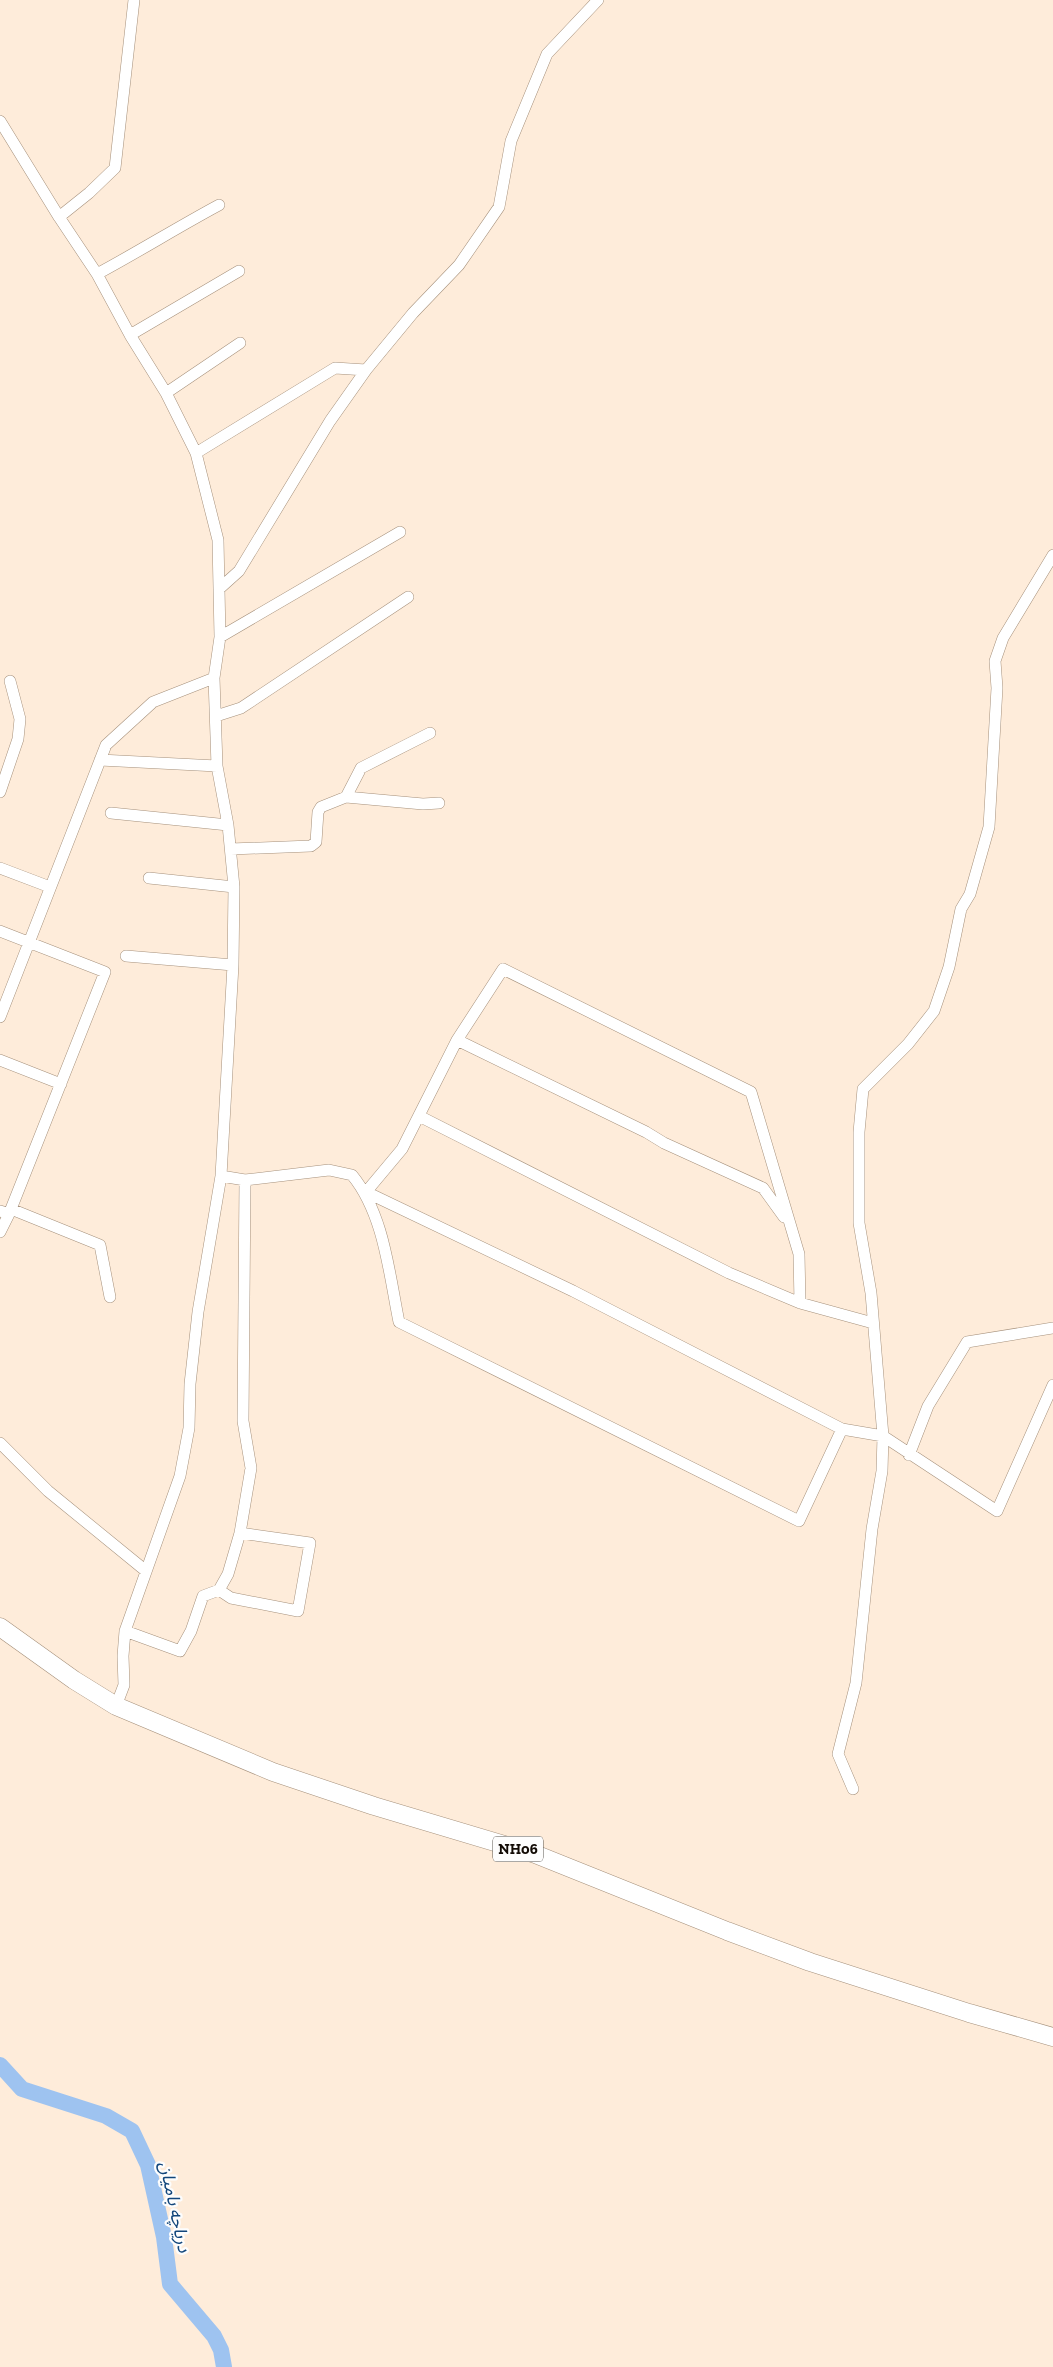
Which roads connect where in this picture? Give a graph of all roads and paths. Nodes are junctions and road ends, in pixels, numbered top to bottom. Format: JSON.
{"nodes":[{"id":1,"x":134,"y":0,"type":"edge"},
{"id":2,"x":598,"y":0,"type":"edge"},
{"id":3,"x":0,"y":121,"type":"edge"},
{"id":4,"x":219,"y":205,"type":"dead end"},
{"id":5,"x":59,"y":217,"type":"junction"},
{"id":6,"x":239,"y":271,"type":"dead end"},
{"id":7,"x":97,"y":274,"type":"junction"},
{"id":8,"x":130,"y":335,"type":"junction"},
{"id":9,"x":240,"y":343,"type":"dead end"},
{"id":10,"x":366,"y":370,"type":"junction"},
{"id":11,"x":166,"y":393,"type":"junction"},
{"id":12,"x":196,"y":453,"type":"junction"},
{"id":13,"x":400,"y":532,"type":"dead end"},
{"id":14,"x":1053,"y":555,"type":"edge"},
{"id":15,"x":220,"y":589,"type":"junction"},
{"id":16,"x":408,"y":597,"type":"dead end"},
{"id":17,"x":220,"y":637,"type":"junction"},
{"id":18,"x":214,"y":678,"type":"junction"},
{"id":19,"x":10,"y":681,"type":"dead end"},
{"id":20,"x":216,"y":716,"type":"junction"},
{"id":21,"x":430,"y":733,"type":"dead end"},
{"id":22,"x":100,"y":760,"type":"junction"},
{"id":23,"x":217,"y":766,"type":"junction"},
{"id":24,"x":0,"y":792,"type":"edge"},
{"id":25,"x":346,"y":797,"type":"junction"},
{"id":26,"x":439,"y":804,"type":"dead end"},
{"id":27,"x":110,"y":813,"type":"dead end"},
{"id":28,"x":228,"y":825,"type":"junction"},
{"id":29,"x":231,"y":849,"type":"junction"},
{"id":30,"x":0,"y":868,"type":"edge"},
{"id":31,"x":148,"y":878,"type":"dead end"},
{"id":32,"x":50,"y":887,"type":"junction"},
{"id":33,"x":234,"y":887,"type":"junction"},
{"id":34,"x":0,"y":930,"type":"edge"},
{"id":35,"x":30,"y":942,"type":"junction"},
{"id":36,"x":126,"y":956,"type":"dead end"},
{"id":37,"x":233,"y":965,"type":"junction"},
{"id":38,"x":0,"y":1017,"type":"edge"},
{"id":39,"x":457,"y":1040,"type":"junction"},
{"id":40,"x":0,"y":1060,"type":"edge"},
{"id":41,"x":61,"y":1084,"type":"junction"},
{"id":42,"x":419,"y":1116,"type":"junction"},
{"id":43,"x":221,"y":1176,"type":"junction"},
{"id":44,"x":245,"y":1180,"type":"junction"},
{"id":45,"x":366,"y":1192,"type":"junction"},
{"id":46,"x":7,"y":1211,"type":"edge"},
{"id":47,"x":790,"y":1224,"type":"junction"},
{"id":48,"x":0,"y":1232,"type":"edge"},
{"id":49,"x":110,"y":1297,"type":"dead end"},
{"id":50,"x":800,"y":1303,"type":"junction"},
{"id":51,"x":873,"y":1323,"type":"junction"},
{"id":52,"x":1053,"y":1328,"type":"edge"},
{"id":53,"x":1053,"y":1386,"type":"edge"},
{"id":54,"x":842,"y":1429,"type":"junction"},
{"id":55,"x":883,"y":1436,"type":"junction"},
{"id":56,"x":0,"y":1443,"type":"edge"},
{"id":57,"x":909,"y":1454,"type":"junction"},
{"id":58,"x":240,"y":1533,"type":"junction"},
{"id":59,"x":146,"y":1571,"type":"junction"},
{"id":60,"x":219,"y":1590,"type":"junction"},
{"id":61,"x":0,"y":1627,"type":"edge"},
{"id":62,"x":125,"y":1631,"type":"junction"},
{"id":63,"x":116,"y":1706,"type":"junction"},
{"id":64,"x":853,"y":1789,"type":"dead end"},
{"id":65,"x":1053,"y":2037,"type":"edge"}],
"edges":[{"from":1,"to":5,"type":"street"},
{"from":2,"to":10,"type":"street"},
{"from":3,"to":5,"type":"street"},
{"from":4,"to":7,"type":"street"},
{"from":5,"to":7,"type":"street"},
{"from":6,"to":8,"type":"street"},
{"from":7,"to":8,"type":"street"},
{"from":8,"to":11,"type":"street"},
{"from":9,"to":11,"type":"street"},
{"from":10,"to":12,"type":"street"},
{"from":10,"to":15,"type":"street"},
{"from":11,"to":12,"type":"street"},
{"from":12,"to":15,"type":"street"},
{"from":13,"to":17,"type":"street"},
{"from":14,"to":51,"type":"street"},
{"from":15,"to":17,"type":"street"},
{"from":16,"to":20,"type":"street"},
{"from":17,"to":18,"type":"street"},
{"from":18,"to":20,"type":"street"},
{"from":18,"to":22,"type":"street"},
{"from":19,"to":24,"type":"street"},
{"from":20,"to":23,"type":"street"},
{"from":21,"to":25,"type":"street"},
{"from":22,"to":23,"type":"street"},
{"from":22,"to":32,"type":"street"},
{"from":23,"to":28,"type":"street"},
{"from":25,"to":26,"type":"street"},
{"from":25,"to":29,"type":"street"},
{"from":27,"to":28,"type":"street"},
{"from":28,"to":29,"type":"street"},
{"from":29,"to":33,"type":"street"},
{"from":30,"to":32,"type":"street"},
{"from":31,"to":33,"type":"street"},
{"from":32,"to":35,"type":"street"},
{"from":33,"to":37,"type":"street"},
{"from":34,"to":35,"type":"street"},
{"from":35,"to":38,"type":"street"},
{"from":35,"to":41,"type":"street"},
{"from":36,"to":37,"type":"street"},
{"from":37,"to":43,"type":"street"},
{"from":39,"to":42,"type":"street"},
{"from":39,"to":47,"type":"street"},
{"from":39,"to":47,"type":"street"},
{"from":40,"to":41,"type":"street"},
{"from":41,"to":46,"type":"street"},
{"from":42,"to":45,"type":"street"},
{"from":42,"to":50,"type":"street"},
{"from":43,"to":44,"type":"street"},
{"from":43,"to":59,"type":"street"},
{"from":44,"to":45,"type":"street"},
{"from":44,"to":58,"type":"street"},
{"from":45,"to":54,"type":"street"},
{"from":45,"to":54,"type":"street"},
{"from":46,"to":48,"type":"street"},
{"from":46,"to":49,"type":"street"},
{"from":47,"to":50,"type":"street"},
{"from":50,"to":51,"type":"street"},
{"from":51,"to":55,"type":"street"},
{"from":52,"to":57,"type":"street"},
{"from":53,"to":57,"type":"street"},
{"from":54,"to":55,"type":"street"},
{"from":55,"to":57,"type":"street"},
{"from":55,"to":64,"type":"street"},
{"from":56,"to":59,"type":"street"},
{"from":58,"to":60,"type":"street"},
{"from":58,"to":60,"type":"street"},
{"from":59,"to":62,"type":"street"},
{"from":60,"to":62,"type":"street"},
{"from":61,"to":63,"type":"main road","number":"NH06"},
{"from":62,"to":63,"type":"street"},
{"from":63,"to":65,"type":"main road","number":"NH06"}]}
